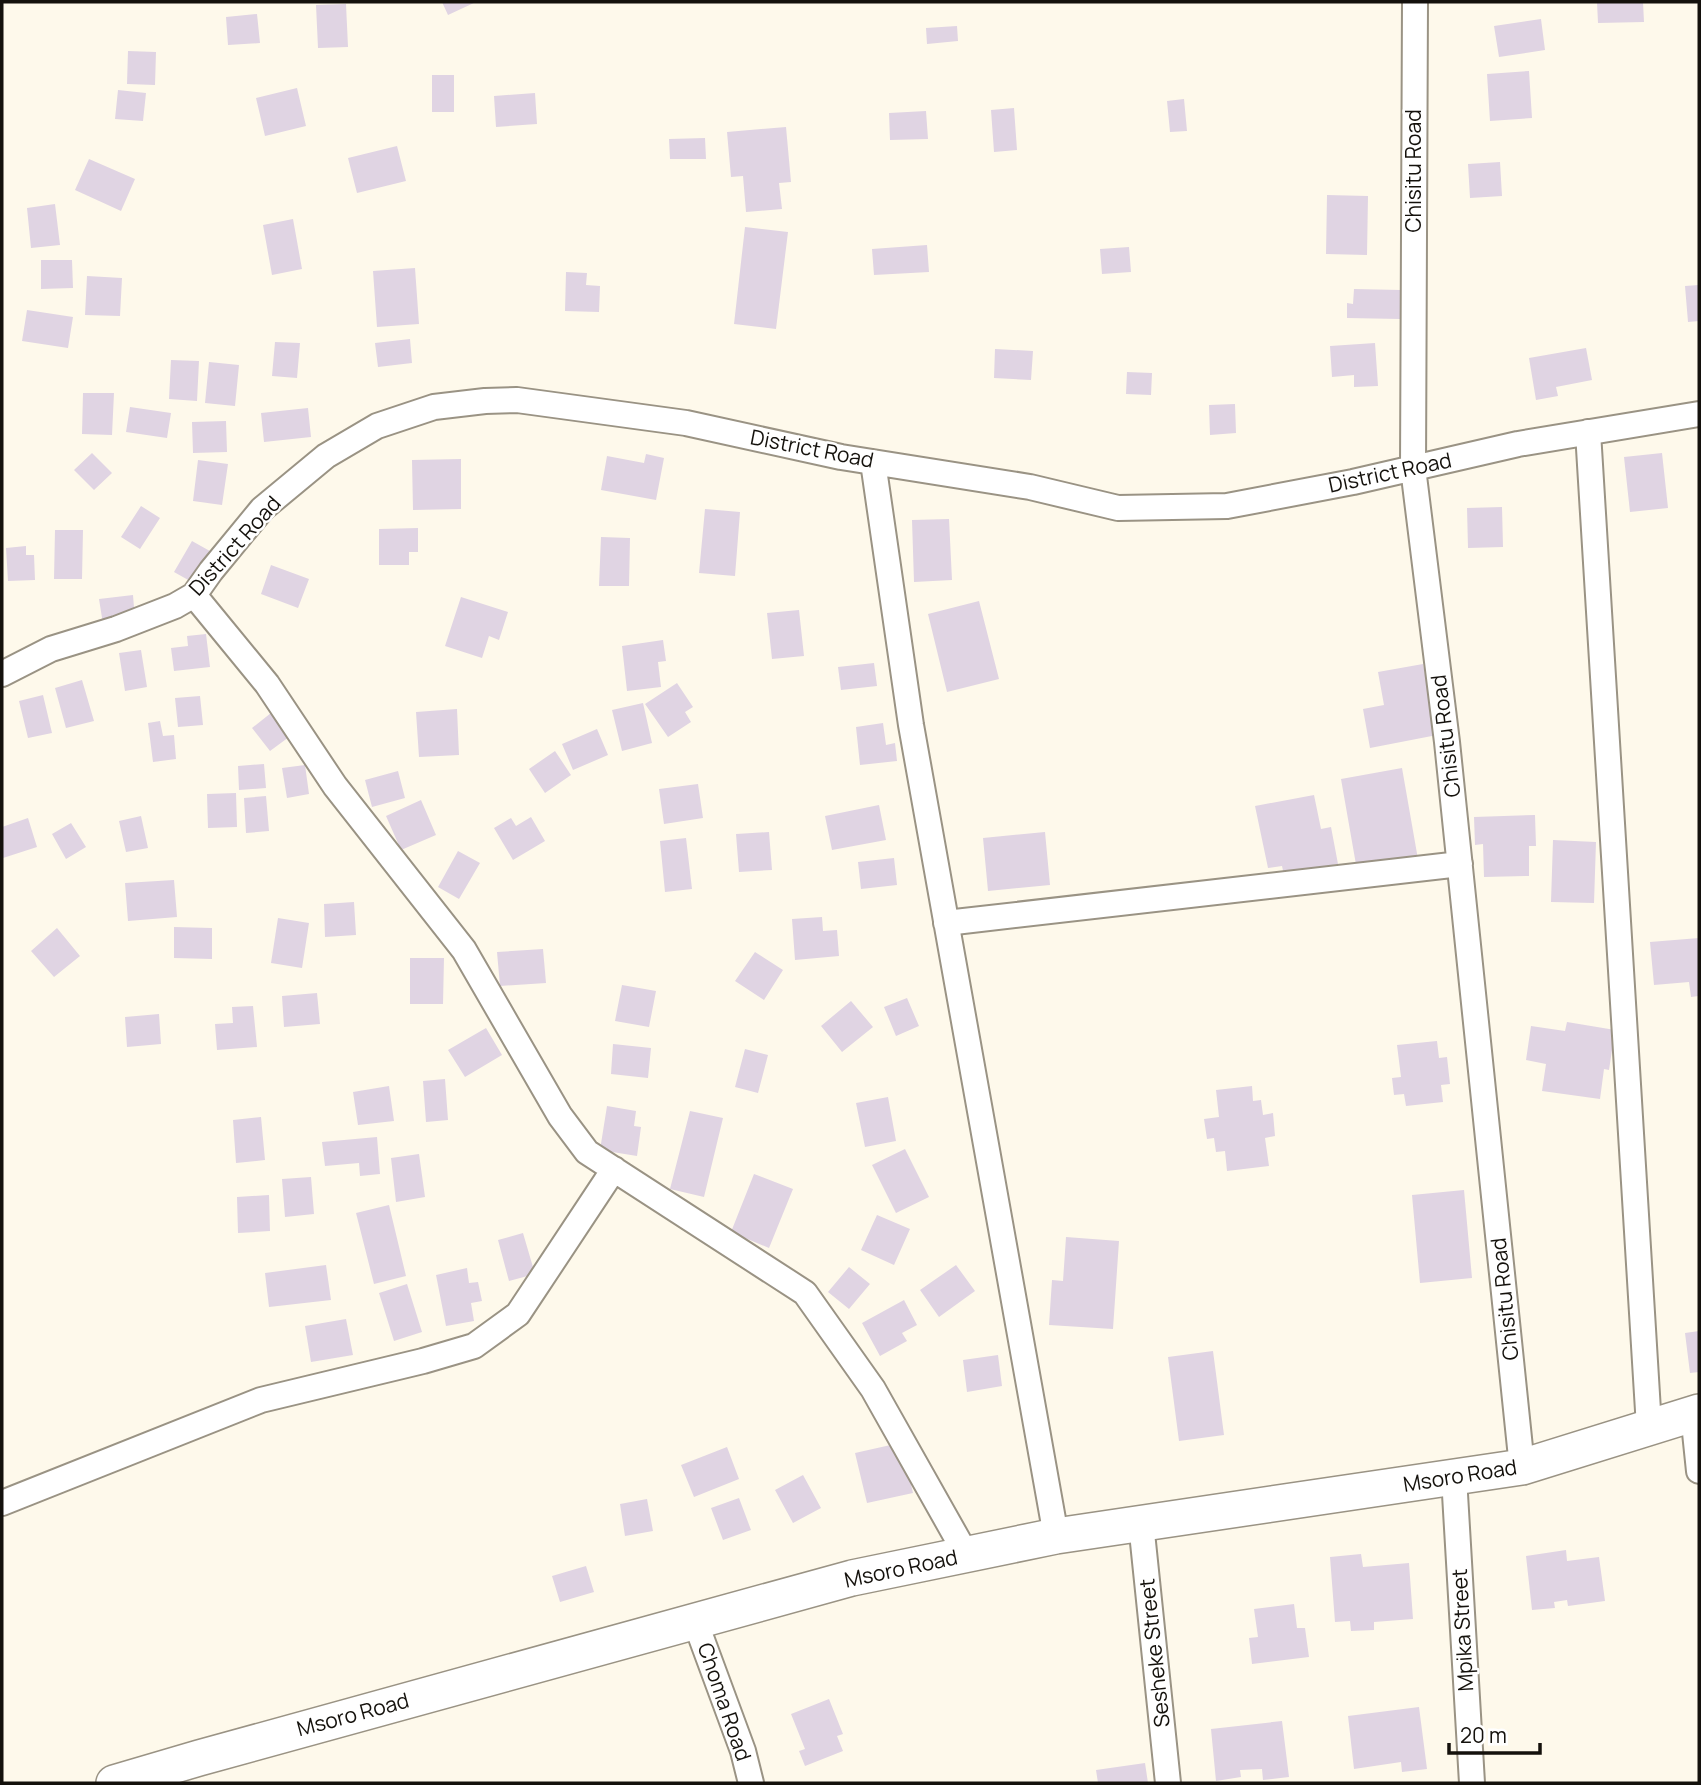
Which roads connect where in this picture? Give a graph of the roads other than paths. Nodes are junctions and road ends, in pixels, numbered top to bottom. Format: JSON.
{"nodes":[{"id":1,"x":1415,"y":2,"type":"edge"},
{"id":2,"x":1699,"y":414,"type":"edge"},
{"id":3,"x":1588,"y":432,"type":"junction"},
{"id":4,"x":873,"y":462,"type":"junction"},
{"id":5,"x":1413,"y":468,"type":"junction"},
{"id":6,"x":194,"y":595,"type":"junction"},
{"id":7,"x":2,"y":674,"type":"edge"},
{"id":8,"x":1460,"y":864,"type":"junction"},
{"id":9,"x":946,"y":923,"type":"junction"},
{"id":10,"x":614,"y":1169,"type":"junction"},
{"id":11,"x":1696,"y":1413,"type":"edge"},
{"id":12,"x":1649,"y":1427,"type":"junction"},
{"id":13,"x":1522,"y":1467,"type":"junction"},
{"id":14,"x":1699,"y":1471,"type":"edge"},
{"id":15,"x":1454,"y":1478,"type":"junction"},
{"id":16,"x":2,"y":1503,"type":"edge"},
{"id":17,"x":1141,"y":1523,"type":"junction"},
{"id":18,"x":1056,"y":1536,"type":"junction"},
{"id":19,"x":966,"y":1554,"type":"junction"},
{"id":20,"x":695,"y":1621,"type":"junction"},
{"id":21,"x":114,"y":1783,"type":"edge"},
{"id":22,"x":751,"y":1783,"type":"edge"},
{"id":23,"x":1168,"y":1783,"type":"edge"},
{"id":24,"x":1472,"y":1783,"type":"edge"}],
"edges":[{"from":1,"to":5,"type":"street","name":"Chisitu Road"},
{"from":2,"to":3,"type":"street","name":"District Road"},
{"from":3,"to":5,"type":"street","name":"District Road"},
{"from":3,"to":12,"type":"street"},
{"from":4,"to":5,"type":"street","name":"District Road"},
{"from":4,"to":6,"type":"street","name":"District Road"},
{"from":4,"to":9,"type":"street"},
{"from":5,"to":8,"type":"street","name":"Chisitu Road"},
{"from":6,"to":7,"type":"street","name":"District Road"},
{"from":6,"to":10,"type":"street"},
{"from":8,"to":9,"type":"street"},
{"from":8,"to":13,"type":"street","name":"Chisitu Road"},
{"from":9,"to":18,"type":"street"},
{"from":10,"to":16,"type":"street"},
{"from":10,"to":19,"type":"street"},
{"from":11,"to":12,"type":"street","name":"Msoro Road"},
{"from":11,"to":14,"type":"street"},
{"from":12,"to":13,"type":"street","name":"Msoro Road"},
{"from":13,"to":15,"type":"street","name":"Msoro Road"},
{"from":15,"to":17,"type":"street","name":"Msoro Road"},
{"from":15,"to":24,"type":"street","name":"Mpika Street"},
{"from":17,"to":18,"type":"street","name":"Msoro Road"},
{"from":17,"to":23,"type":"street","name":"Sesheke Street"},
{"from":18,"to":19,"type":"street","name":"Msoro Road"},
{"from":19,"to":20,"type":"street","name":"Msoro Road"},
{"from":20,"to":21,"type":"street","name":"Msoro Road"},
{"from":20,"to":22,"type":"street","name":"Choma Road"}]}
